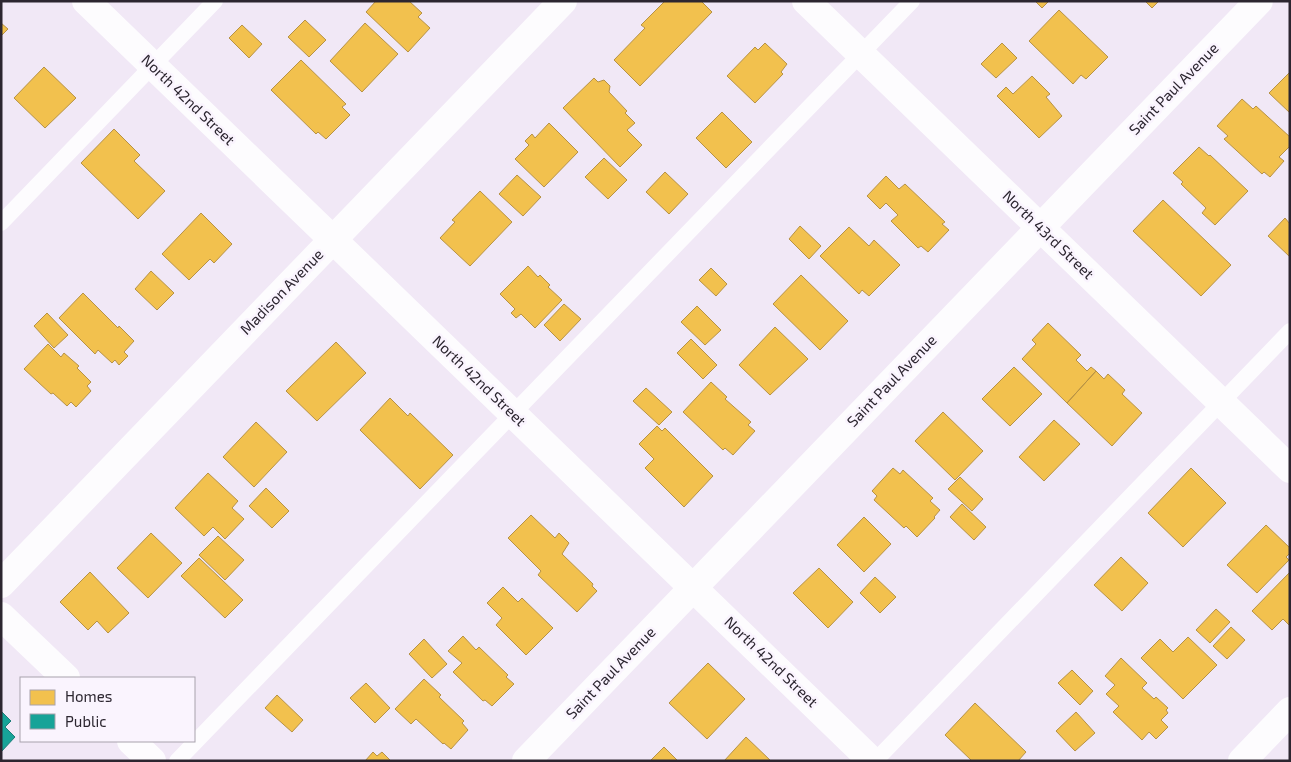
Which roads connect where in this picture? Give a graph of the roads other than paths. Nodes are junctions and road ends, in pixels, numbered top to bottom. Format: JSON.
{"nodes":[{"id":1,"x":86,"y":1,"type":"edge"},
{"id":2,"x":215,"y":1,"type":"edge"},
{"id":3,"x":563,"y":1,"type":"edge"},
{"id":4,"x":806,"y":1,"type":"edge"},
{"id":5,"x":912,"y":1,"type":"edge"},
{"id":6,"x":1259,"y":1,"type":"edge"},
{"id":7,"x":861,"y":54,"type":"junction"},
{"id":8,"x":153,"y":66,"type":"junction"},
{"id":9,"x":1,"y":223,"type":"edge"},
{"id":10,"x":1040,"y":227,"type":"junction"},
{"id":11,"x":333,"y":239,"type":"junction"},
{"id":12,"x":1290,"y":331,"type":"edge"},
{"id":13,"x":1221,"y":402,"type":"junction"},
{"id":14,"x":512,"y":414,"type":"junction"},
{"id":15,"x":1290,"y":469,"type":"edge"},
{"id":16,"x":1,"y":584,"type":"edge"},
{"id":17,"x":694,"y":587,"type":"junction"},
{"id":18,"x":1,"y":616,"type":"edge"},
{"id":19,"x":65,"y":677,"type":"edge"},
{"id":20,"x":1290,"y":711,"type":"edge"},
{"id":21,"x":132,"y":742,"type":"edge"},
{"id":22,"x":152,"y":761,"type":"edge"},
{"id":23,"x":177,"y":761,"type":"edge"},
{"id":24,"x":526,"y":761,"type":"edge"},
{"id":25,"x":874,"y":761,"type":"edge"},
{"id":26,"x":1242,"y":761,"type":"edge"}],
"edges":[{"from":1,"to":8,"type":"street","name":"North 42nd Street"},
{"from":2,"to":8,"type":"lane"},
{"from":3,"to":11,"type":"street","name":"Madison Avenue"},
{"from":4,"to":7,"type":"street","name":"North 43rd Street"},
{"from":5,"to":7,"type":"lane"},
{"from":6,"to":10,"type":"street","name":"Saint Paul Avenue"},
{"from":7,"to":10,"type":"street","name":"North 43rd Street"},
{"from":7,"to":14,"type":"lane"},
{"from":8,"to":9,"type":"lane"},
{"from":8,"to":11,"type":"street","name":"North 42nd Street"},
{"from":10,"to":13,"type":"street","name":"North 43rd Street"},
{"from":10,"to":17,"type":"street","name":"Saint Paul Avenue"},
{"from":11,"to":14,"type":"street","name":"North 42nd Street"},
{"from":11,"to":16,"type":"street","name":"Madison Avenue"},
{"from":12,"to":13,"type":"lane"},
{"from":13,"to":15,"type":"street","name":"North 43rd Street"},
{"from":13,"to":25,"type":"lane"},
{"from":14,"to":17,"type":"street","name":"North 42nd Street"},
{"from":14,"to":23,"type":"lane"},
{"from":17,"to":24,"type":"street","name":"Saint Paul Avenue"},
{"from":17,"to":25,"type":"street","name":"North 42nd Street"},
{"from":18,"to":19,"type":"street"},
{"from":20,"to":26,"type":"street"},
{"from":21,"to":22,"type":"street"}]}
